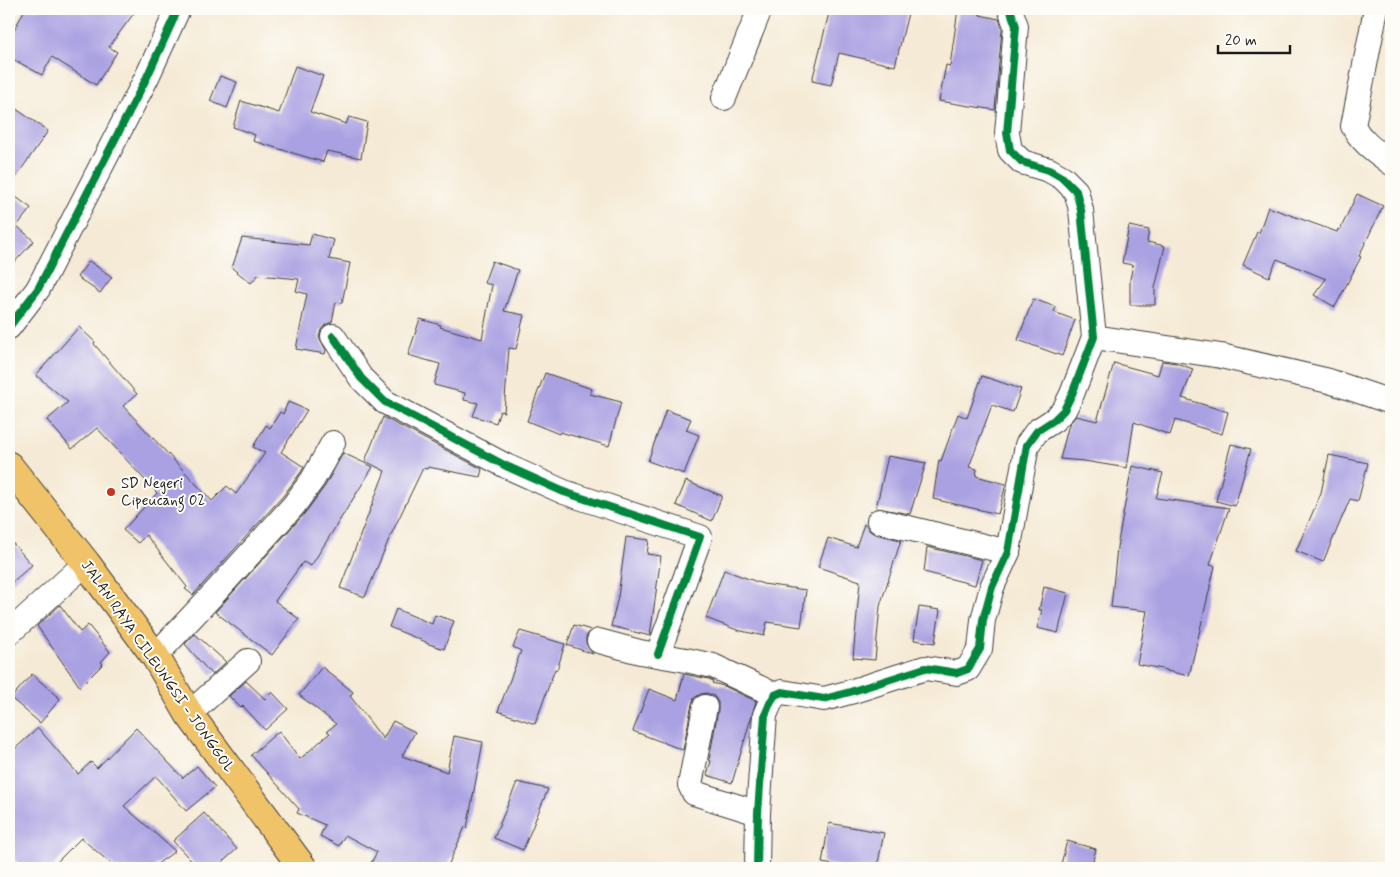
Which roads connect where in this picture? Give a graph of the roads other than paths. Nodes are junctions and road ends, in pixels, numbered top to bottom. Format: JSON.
{"nodes":[{"id":1,"x":178,"y":9,"type":"edge"},
{"id":2,"x":760,"y":9,"type":"edge"},
{"id":3,"x":1010,"y":9,"type":"edge"},
{"id":4,"x":1376,"y":9,"type":"edge"},
{"id":5,"x":724,"y":98,"type":"dead end"},
{"id":6,"x":1391,"y":163,"type":"edge"},
{"id":7,"x":9,"y":327,"type":"edge"},
{"id":8,"x":333,"y":336,"type":"dead end"},
{"id":9,"x":1094,"y":337,"type":"junction"},
{"id":10,"x":1391,"y":402,"type":"edge"},
{"id":11,"x":333,"y":443,"type":"dead end"},
{"id":12,"x":9,"y":466,"type":"edge"},
{"id":13,"x":880,"y":521,"type":"dead end"},
{"id":14,"x":1008,"y":552,"type":"junction"},
{"id":15,"x":86,"y":563,"type":"junction"},
{"id":16,"x":9,"y":632,"type":"edge"},
{"id":17,"x":599,"y":641,"type":"dead end"},
{"id":18,"x":658,"y":654,"type":"junction"},
{"id":19,"x":155,"y":656,"type":"junction"},
{"id":20,"x":248,"y":661,"type":"dead end"},
{"id":21,"x":775,"y":694,"type":"junction"},
{"id":22,"x":705,"y":707,"type":"dead end"},
{"id":23,"x":189,"y":714,"type":"junction"},
{"id":24,"x":758,"y":813,"type":"junction"},
{"id":25,"x":304,"y":868,"type":"edge"},
{"id":26,"x":757,"y":868,"type":"edge"}],
"edges":[{"from":1,"to":7,"type":"street"},
{"from":2,"to":5,"type":"street"},
{"from":3,"to":9,"type":"street"},
{"from":4,"to":6,"type":"street"},
{"from":8,"to":18,"type":"street"},
{"from":9,"to":10,"type":"street"},
{"from":9,"to":14,"type":"street"},
{"from":11,"to":19,"type":"street"},
{"from":12,"to":15,"type":"main road","name":"JALAN RAYA CILEUNGSI - JONGGOL"},
{"from":13,"to":14,"type":"street"},
{"from":14,"to":21,"type":"street"},
{"from":15,"to":16,"type":"street"},
{"from":15,"to":19,"type":"main road","name":"JALAN RAYA CILEUNGSI - JONGGOL"},
{"from":17,"to":18,"type":"street"},
{"from":18,"to":21,"type":"street"},
{"from":19,"to":23,"type":"main road","name":"JALAN RAYA CILEUNGSI - JONGGOL"},
{"from":20,"to":23,"type":"street"},
{"from":21,"to":24,"type":"street"},
{"from":22,"to":24,"type":"street"},
{"from":23,"to":25,"type":"main road","name":"JALAN RAYA CILEUNGSI - JONGGOL"},
{"from":24,"to":26,"type":"street"}]}
